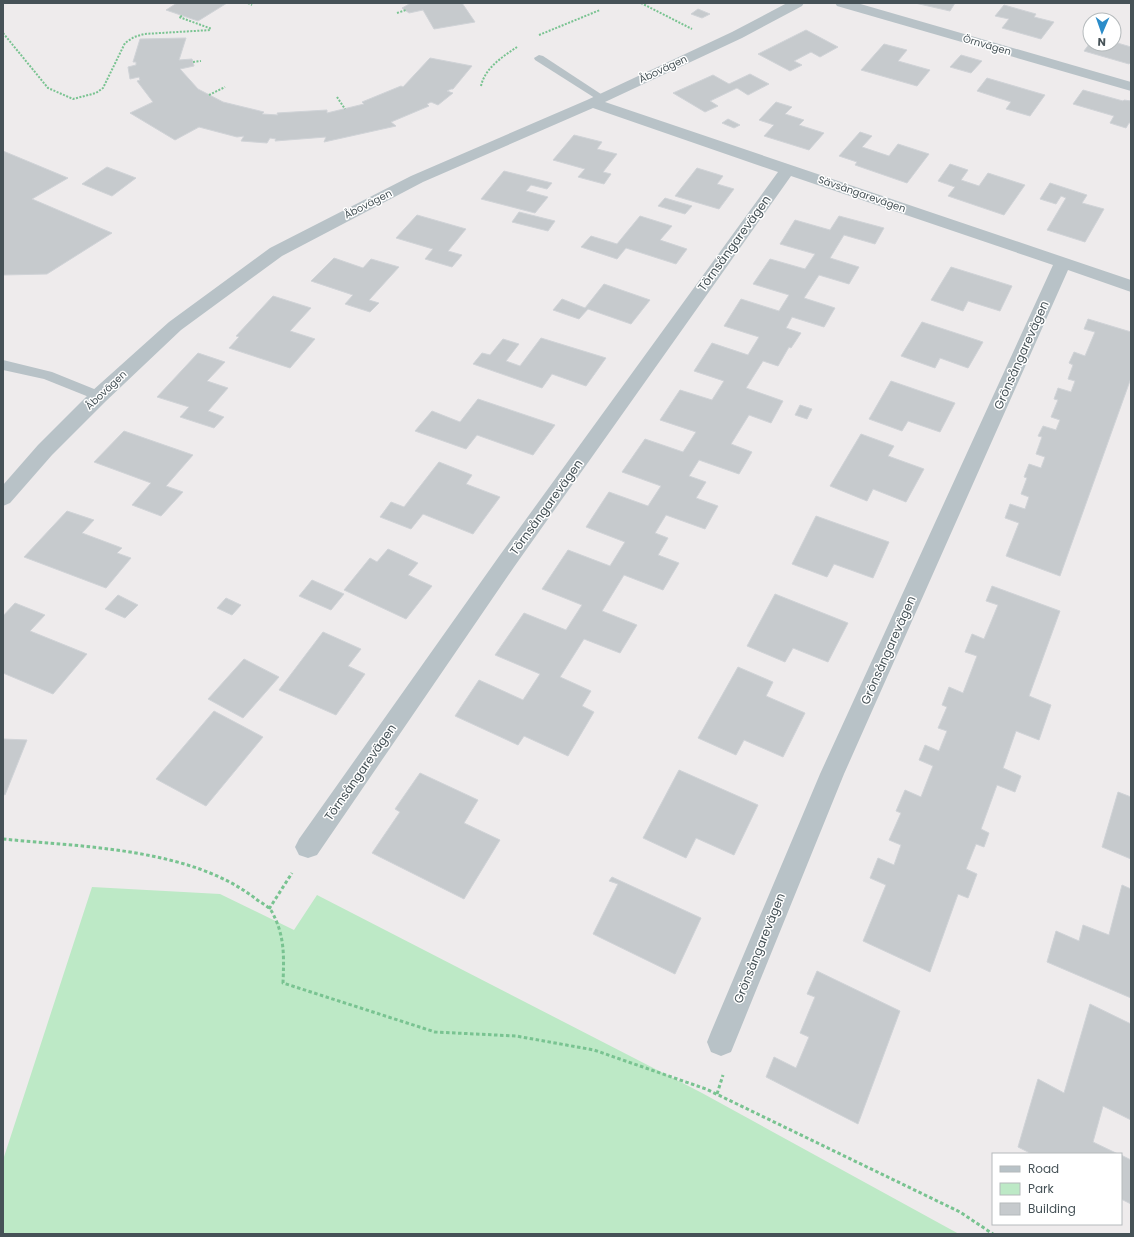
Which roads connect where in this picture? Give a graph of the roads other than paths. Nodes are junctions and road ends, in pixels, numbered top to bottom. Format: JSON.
{"nodes":[{"id":1,"x":797,"y":3,"type":"edge"},
{"id":2,"x":842,"y":3,"type":"edge"},
{"id":3,"x":539,"y":58,"type":"dead end"},
{"id":4,"x":1131,"y":87,"type":"edge"},
{"id":5,"x":597,"y":100,"type":"junction"},
{"id":6,"x":788,"y":169,"type":"junction"},
{"id":7,"x":1063,"y":262,"type":"junction"},
{"id":8,"x":1131,"y":286,"type":"edge"},
{"id":9,"x":3,"y":365,"type":"edge"},
{"id":10,"x":99,"y":396,"type":"junction"},
{"id":11,"x":3,"y":498,"type":"edge"},
{"id":12,"x":308,"y":847,"type":"road end"},
{"id":13,"x":721,"y":1042,"type":"dead end"}],
"edges":[{"from":1,"to":5,"type":"street","name":"Åbovägen"},
{"from":2,"to":4,"type":"street","name":"Örnvägen"},
{"from":3,"to":5,"type":"lane"},
{"from":5,"to":6,"type":"street","name":"Sävsångarevägen"},
{"from":5,"to":10,"type":"street","name":"Åbovägen"},
{"from":6,"to":7,"type":"street","name":"Sävsångarevägen"},
{"from":6,"to":12,"type":"street","name":"Törnsångarevägen"},
{"from":7,"to":8,"type":"street","name":"Sävsångarevägen"},
{"from":7,"to":13,"type":"street","name":"Grönsångarevägen"},
{"from":9,"to":10,"type":"lane"},
{"from":10,"to":11,"type":"street","name":"Åbovägen"}]}
